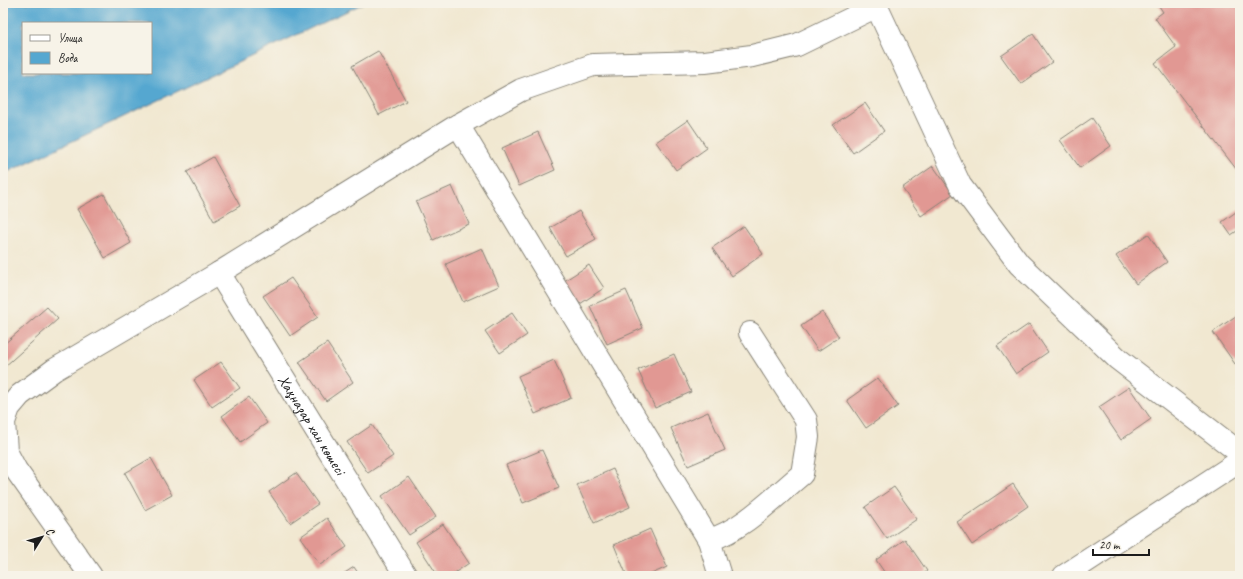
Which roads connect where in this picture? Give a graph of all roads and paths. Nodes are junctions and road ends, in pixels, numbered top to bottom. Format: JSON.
{"nodes":[{"id":1,"x":876,"y":5,"type":"edge"},
{"id":2,"x":458,"y":125,"type":"junction"},
{"id":3,"x":220,"y":273,"type":"junction"},
{"id":4,"x":750,"y":333,"type":"dead end"},
{"id":5,"x":1240,"y":453,"type":"edge"},
{"id":6,"x":1240,"y":461,"type":"edge"},
{"id":7,"x":10,"y":471,"type":"edge"},
{"id":8,"x":708,"y":540,"type":"junction"},
{"id":9,"x":91,"y":576,"type":"edge"},
{"id":10,"x":406,"y":576,"type":"edge"},
{"id":11,"x":720,"y":576,"type":"edge"},
{"id":12,"x":1064,"y":576,"type":"edge"}],
"edges":[{"from":1,"to":2,"type":"street"},
{"from":1,"to":5,"type":"street"},
{"from":2,"to":3,"type":"street"},
{"from":2,"to":8,"type":"street"},
{"from":3,"to":7,"type":"street"},
{"from":3,"to":10,"type":"street","name":"Хақназар хан көшесі"},
{"from":4,"to":8,"type":"street"},
{"from":6,"to":12,"type":"street"},
{"from":7,"to":9,"type":"street"},
{"from":8,"to":11,"type":"street"}]}
